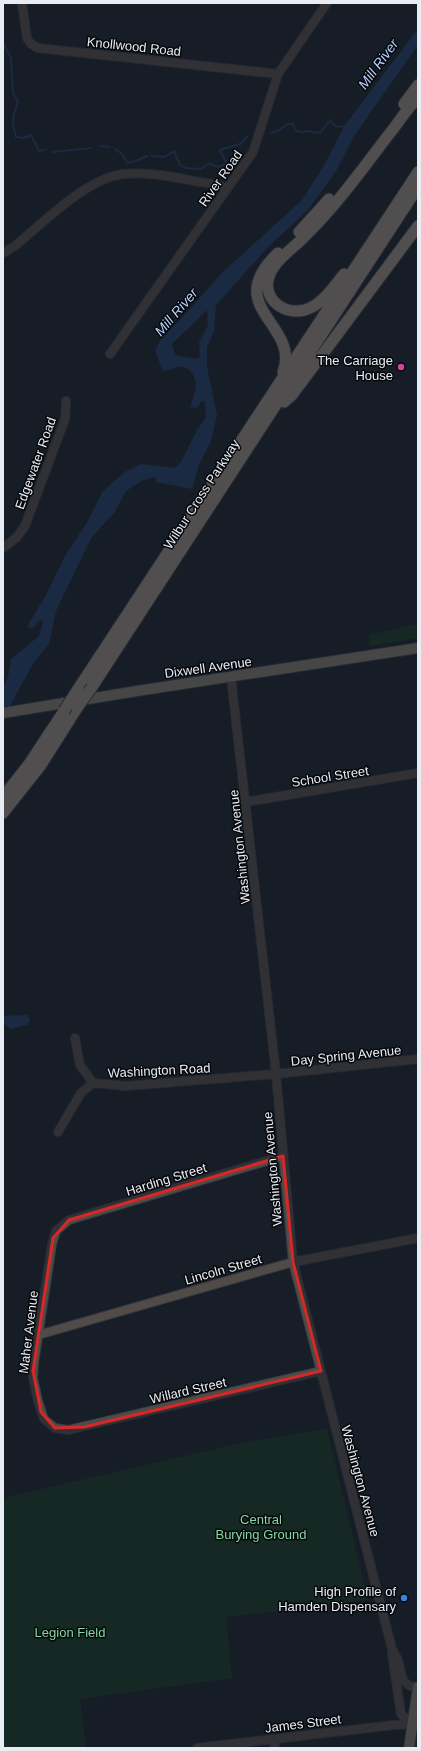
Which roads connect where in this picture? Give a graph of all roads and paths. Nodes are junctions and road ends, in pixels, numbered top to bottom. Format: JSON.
{"nodes":[{"id":1,"x":14,"y":3,"type":"edge"},
{"id":2,"x":327,"y":3,"type":"edge"},
{"id":3,"x":23,"y":5,"type":"edge"},
{"id":4,"x":278,"y":74,"type":"junction"},
{"id":5,"x":418,"y":85,"type":"edge"},
{"id":6,"x":418,"y":98,"type":"edge"},
{"id":7,"x":418,"y":172,"type":"edge"},
{"id":8,"x":418,"y":187,"type":"edge"},
{"id":9,"x":227,"y":189,"type":"junction"},
{"id":10,"x":418,"y":226,"type":"edge"},
{"id":11,"x":365,"y":252,"type":"junction"},
{"id":12,"x":3,"y":253,"type":"edge"},
{"id":13,"x":110,"y":354,"type":"dead end"},
{"id":14,"x":277,"y":386,"type":"junction"},
{"id":15,"x":66,"y":401,"type":"dead end"},
{"id":16,"x":274,"y":410,"type":"junction"},
{"id":17,"x":3,"y":548,"type":"edge"},
{"id":18,"x":418,"y":648,"type":"edge"},
{"id":19,"x":231,"y":677,"type":"junction"},
{"id":20,"x":7,"y":712,"type":"edge"},
{"id":21,"x":418,"y":774,"type":"edge"},
{"id":22,"x":3,"y":797,"type":"edge"},
{"id":23,"x":246,"y":802,"type":"junction"},
{"id":24,"x":3,"y":813,"type":"edge"},
{"id":25,"x":75,"y":1038,"type":"dead end"},
{"id":26,"x":418,"y":1059,"type":"edge"},
{"id":27,"x":276,"y":1074,"type":"junction"},
{"id":28,"x":93,"y":1083,"type":"junction"},
{"id":29,"x":58,"y":1132,"type":"dead end"},
{"id":30,"x":283,"y":1156,"type":"junction"},
{"id":31,"x":59,"y":1228,"type":"joint"},
{"id":32,"x":418,"y":1238,"type":"edge"},
{"id":33,"x":293,"y":1262,"type":"junction"},
{"id":34,"x":38,"y":1335,"type":"junction"},
{"id":35,"x":321,"y":1372,"type":"junction"},
{"id":36,"x":61,"y":1430,"type":"joint"},
{"id":37,"x":392,"y":1649,"type":"junction"},
{"id":38,"x":418,"y":1687,"type":"edge"},
{"id":39,"x":412,"y":1724,"type":"junction"},
{"id":40,"x":274,"y":1739,"type":"junction"},
{"id":41,"x":196,"y":1748,"type":"edge"},
{"id":42,"x":275,"y":1748,"type":"edge"},
{"id":43,"x":409,"y":1748,"type":"edge"}],
"edges":[{"from":1,"to":3,"type":"street"},
{"from":2,"to":4,"type":"street","name":"River Road"},
{"from":3,"to":4,"type":"street","name":"Knollwood Road"},
{"from":4,"to":9,"type":"street","name":"River Road"},
{"from":5,"to":14,"type":"highway"},
{"from":6,"to":11,"type":"highway"},
{"from":7,"to":11,"type":"highway","name":"Wilbur Cross Parkway"},
{"from":8,"to":16,"type":"highway","name":"Wilbur Cross Parkway"},
{"from":9,"to":12,"type":"street"},
{"from":9,"to":13,"type":"street","name":"River Road"},
{"from":10,"to":16,"type":"highway"},
{"from":11,"to":14,"type":"highway","name":"Wilbur Cross Parkway"},
{"from":14,"to":22,"type":"highway","name":"Wilbur Cross Parkway","bridge":true},
{"from":15,"to":17,"type":"street","name":"Edgewater Road"},
{"from":16,"to":24,"type":"highway","name":"Wilbur Cross Parkway","bridge":true},
{"from":18,"to":19,"type":"main road","name":"Dixwell Avenue"},
{"from":19,"to":20,"type":"main road","name":"Dixwell Avenue"},
{"from":19,"to":23,"type":"street","name":"Washington Avenue"},
{"from":21,"to":23,"type":"street","name":"School Street"},
{"from":23,"to":27,"type":"street","name":"Washington Avenue"},
{"from":25,"to":28,"type":"street","name":"Washington Road"},
{"from":26,"to":27,"type":"street","name":"Day Spring Avenue"},
{"from":27,"to":28,"type":"street","name":"Washington Road"},
{"from":27,"to":30,"type":"street","name":"Washington Avenue"},
{"from":28,"to":29,"type":"street"},
{"from":30,"to":31,"type":"street","name":"Harding Street"},
{"from":30,"to":33,"type":"street","name":"Washington Avenue"},
{"from":31,"to":34,"type":"street","name":"Maher Avenue"},
{"from":32,"to":33,"type":"street","name":"Lincoln Street"},
{"from":33,"to":34,"type":"street","name":"Lincoln Street"},
{"from":33,"to":35,"type":"street","name":"Washington Avenue"},
{"from":34,"to":36,"type":"street","name":"Maher Avenue"},
{"from":35,"to":36,"type":"street","name":"Willard Street"},
{"from":35,"to":37,"type":"street","name":"Washington Avenue"},
{"from":37,"to":38,"type":"street","name":"Washington Avenue"},
{"from":37,"to":39,"type":"street","name":"Washington Avenue"},
{"from":38,"to":39,"type":"main road"},
{"from":39,"to":40,"type":"street","name":"James Street"},
{"from":39,"to":43,"type":"main road"},
{"from":40,"to":41,"type":"street","name":"James Street"},
{"from":40,"to":42,"type":"street"}]}
